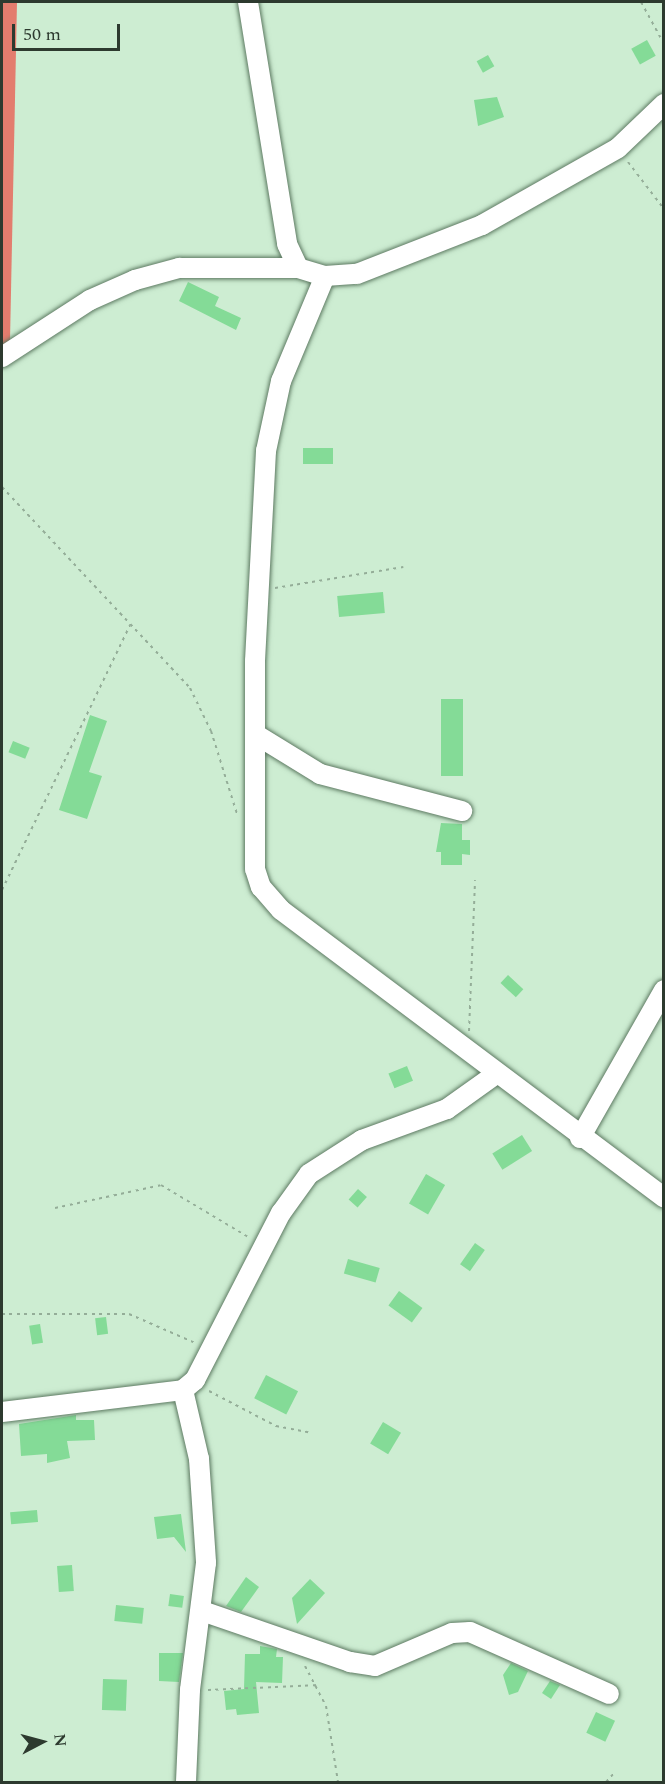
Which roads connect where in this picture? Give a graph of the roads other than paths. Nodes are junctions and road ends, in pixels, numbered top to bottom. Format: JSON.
{"nodes":[{"id":1,"x":248,"y":2,"type":"edge"},
{"id":2,"x":663,"y":104,"type":"edge"},
{"id":3,"x":298,"y":268,"type":"junction"},
{"id":4,"x":325,"y":276,"type":"junction"},
{"id":5,"x":2,"y":357,"type":"edge"},
{"id":6,"x":255,"y":734,"type":"junction"},
{"id":7,"x":462,"y":811,"type":"dead end"},
{"id":8,"x":663,"y":990,"type":"edge"},
{"id":9,"x":496,"y":1074,"type":"junction"},
{"id":10,"x":580,"y":1138,"type":"junction"},
{"id":11,"x":663,"y":1198,"type":"edge"},
{"id":12,"x":189,"y":1385,"type":"junction"},
{"id":13,"x":2,"y":1412,"type":"edge"},
{"id":14,"x":202,"y":1611,"type":"junction"},
{"id":15,"x":609,"y":1694,"type":"dead end"},
{"id":16,"x":186,"y":1782,"type":"edge"}],
"edges":[{"from":1,"to":3,"type":"street"},
{"from":2,"to":4,"type":"street"},
{"from":3,"to":4,"type":"street"},
{"from":3,"to":5,"type":"street"},
{"from":4,"to":6,"type":"street"},
{"from":6,"to":7,"type":"street"},
{"from":6,"to":9,"type":"street"},
{"from":8,"to":10,"type":"street"},
{"from":9,"to":10,"type":"street"},
{"from":9,"to":12,"type":"street"},
{"from":10,"to":11,"type":"street"},
{"from":12,"to":13,"type":"street"},
{"from":12,"to":14,"type":"street"},
{"from":14,"to":15,"type":"street"},
{"from":14,"to":16,"type":"street"}]}
